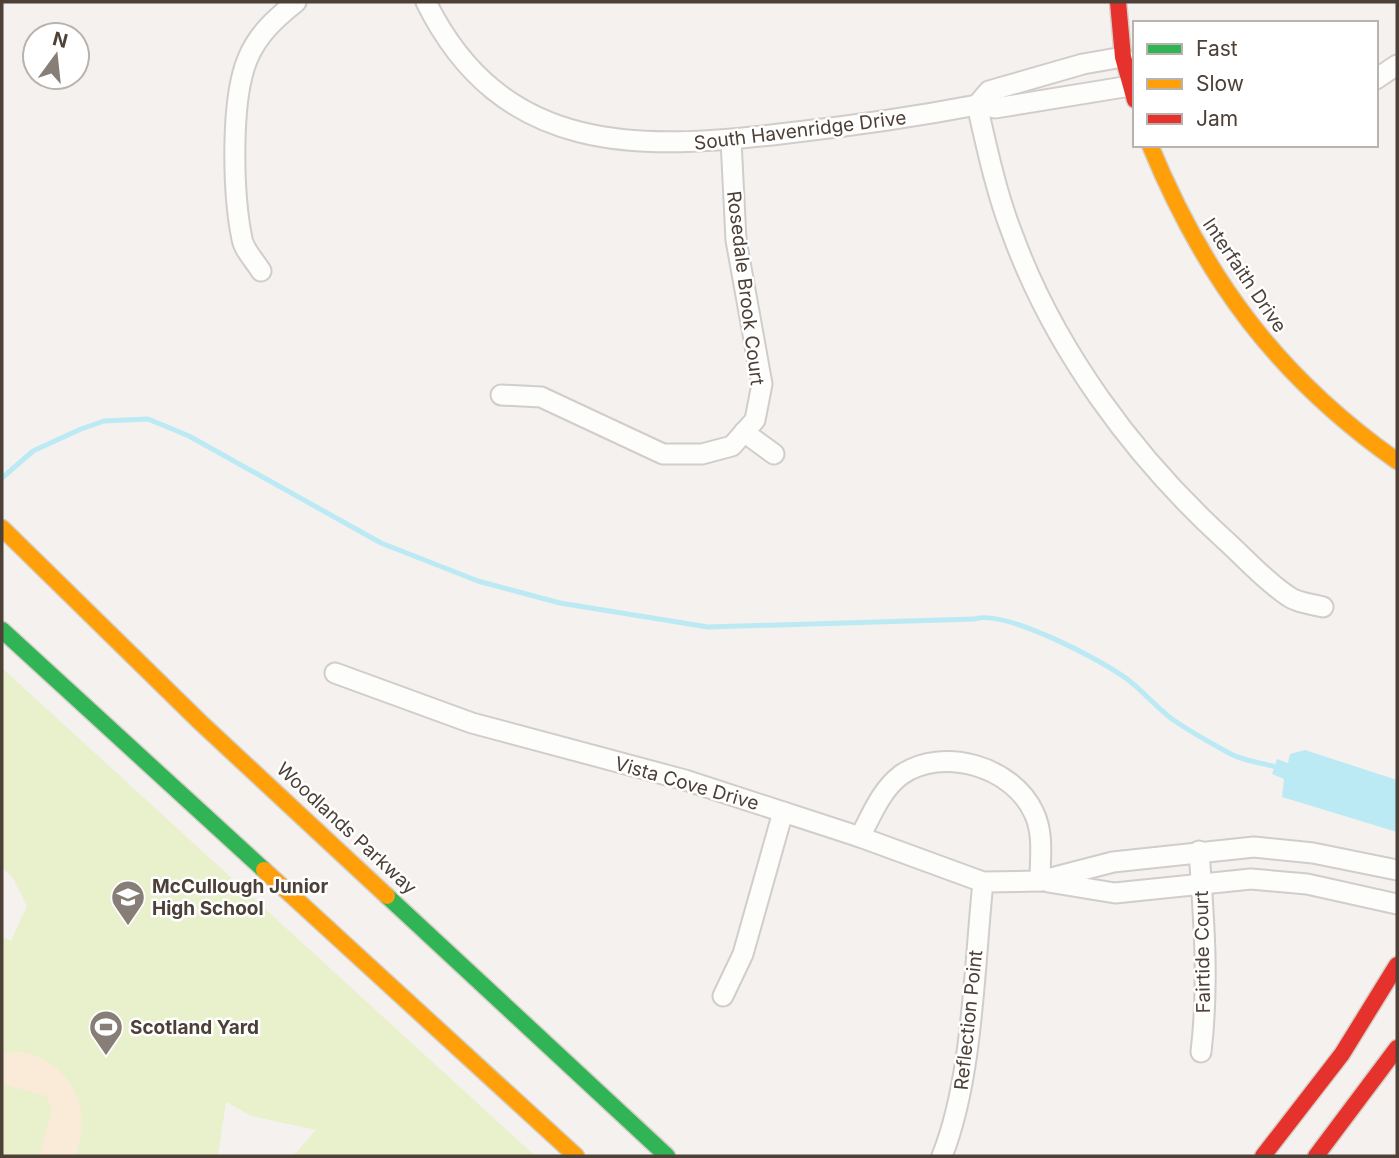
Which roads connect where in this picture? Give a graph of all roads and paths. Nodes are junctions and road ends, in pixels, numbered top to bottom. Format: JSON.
{"nodes":[{"id":1,"x":296,"y":2,"type":"edge"},
{"id":2,"x":426,"y":2,"type":"edge"},
{"id":3,"x":1118,"y":2,"type":"edge"},
{"id":4,"x":1123,"y":57,"type":"junction"},
{"id":5,"x":1397,"y":65,"type":"edge"},
{"id":6,"x":1378,"y":78,"type":"edge"},
{"id":7,"x":1132,"y":93,"type":"edge"},
{"id":8,"x":977,"y":105,"type":"junction"},
{"id":9,"x":731,"y":140,"type":"junction"},
{"id":10,"x":1151,"y":147,"type":"edge"},
{"id":11,"x":261,"y":271,"type":"dead end"},
{"id":12,"x":500,"y":396,"type":"dead end"},
{"id":13,"x":744,"y":432,"type":"junction"},
{"id":14,"x":774,"y":454,"type":"dead end"},
{"id":15,"x":1397,"y":461,"type":"edge"},
{"id":16,"x":2,"y":528,"type":"edge"},
{"id":17,"x":1324,"y":607,"type":"dead end"},
{"id":18,"x":2,"y":630,"type":"edge"},
{"id":19,"x":335,"y":673,"type":"dead end"},
{"id":20,"x":783,"y":812,"type":"junction"},
{"id":21,"x":860,"y":837,"type":"junction"},
{"id":22,"x":1199,"y":851,"type":"junction"},
{"id":23,"x":1397,"y":870,"type":"edge"},
{"id":24,"x":1040,"y":881,"type":"junction"},
{"id":25,"x":983,"y":882,"type":"junction"},
{"id":26,"x":1201,"y":882,"type":"junction"},
{"id":27,"x":1397,"y":904,"type":"edge"},
{"id":28,"x":1397,"y":965,"type":"edge"},
{"id":29,"x":723,"y":996,"type":"dead end"},
{"id":30,"x":1397,"y":1048,"type":"edge"},
{"id":31,"x":1201,"y":1052,"type":"dead end"},
{"id":32,"x":576,"y":1156,"type":"edge"},
{"id":33,"x":667,"y":1156,"type":"edge"},
{"id":34,"x":942,"y":1156,"type":"edge"},
{"id":35,"x":1263,"y":1156,"type":"edge"},
{"id":36,"x":1317,"y":1156,"type":"edge"}],
"edges":[{"from":1,"to":11,"type":"street"},
{"from":2,"to":9,"type":"street","name":"South Havenridge Drive"},
{"from":3,"to":4,"type":"main road"},
{"from":4,"to":7,"type":"main road"},
{"from":4,"to":8,"type":"street","name":"South Havenridge Drive"},
{"from":5,"to":6,"type":"street"},
{"from":7,"to":8,"type":"street","name":"South Havenridge Drive"},
{"from":8,"to":9,"type":"street","name":"South Havenridge Drive"},
{"from":8,"to":17,"type":"street"},
{"from":9,"to":13,"type":"street","name":"Rosedale Brook Court"},
{"from":10,"to":15,"type":"main road","name":"Interfaith Drive"},
{"from":12,"to":13,"type":"street"},
{"from":13,"to":14,"type":"street"},
{"from":16,"to":33,"type":"main road","name":"Woodlands Parkway"},
{"from":18,"to":32,"type":"main road"},
{"from":19,"to":20,"type":"street","name":"Vista Cove Drive"},
{"from":20,"to":21,"type":"street","name":"Vista Cove Drive"},
{"from":20,"to":29,"type":"street"},
{"from":21,"to":24,"type":"street"},
{"from":21,"to":25,"type":"street","name":"Vista Cove Drive"},
{"from":22,"to":23,"type":"street","name":"Vista Cove Drive"},
{"from":22,"to":24,"type":"street","name":"Vista Cove Drive"},
{"from":22,"to":26,"type":"street","name":"Fairtide Court"},
{"from":24,"to":25,"type":"street","name":"Vista Cove Drive"},
{"from":24,"to":26,"type":"street","name":"Vista Cove Drive"},
{"from":25,"to":34,"type":"street","name":"Reflection Point"},
{"from":26,"to":27,"type":"street","name":"Vista Cove Drive"},
{"from":26,"to":31,"type":"street","name":"Fairtide Court"},
{"from":28,"to":35,"type":"main road"},
{"from":30,"to":36,"type":"main road"}]}
